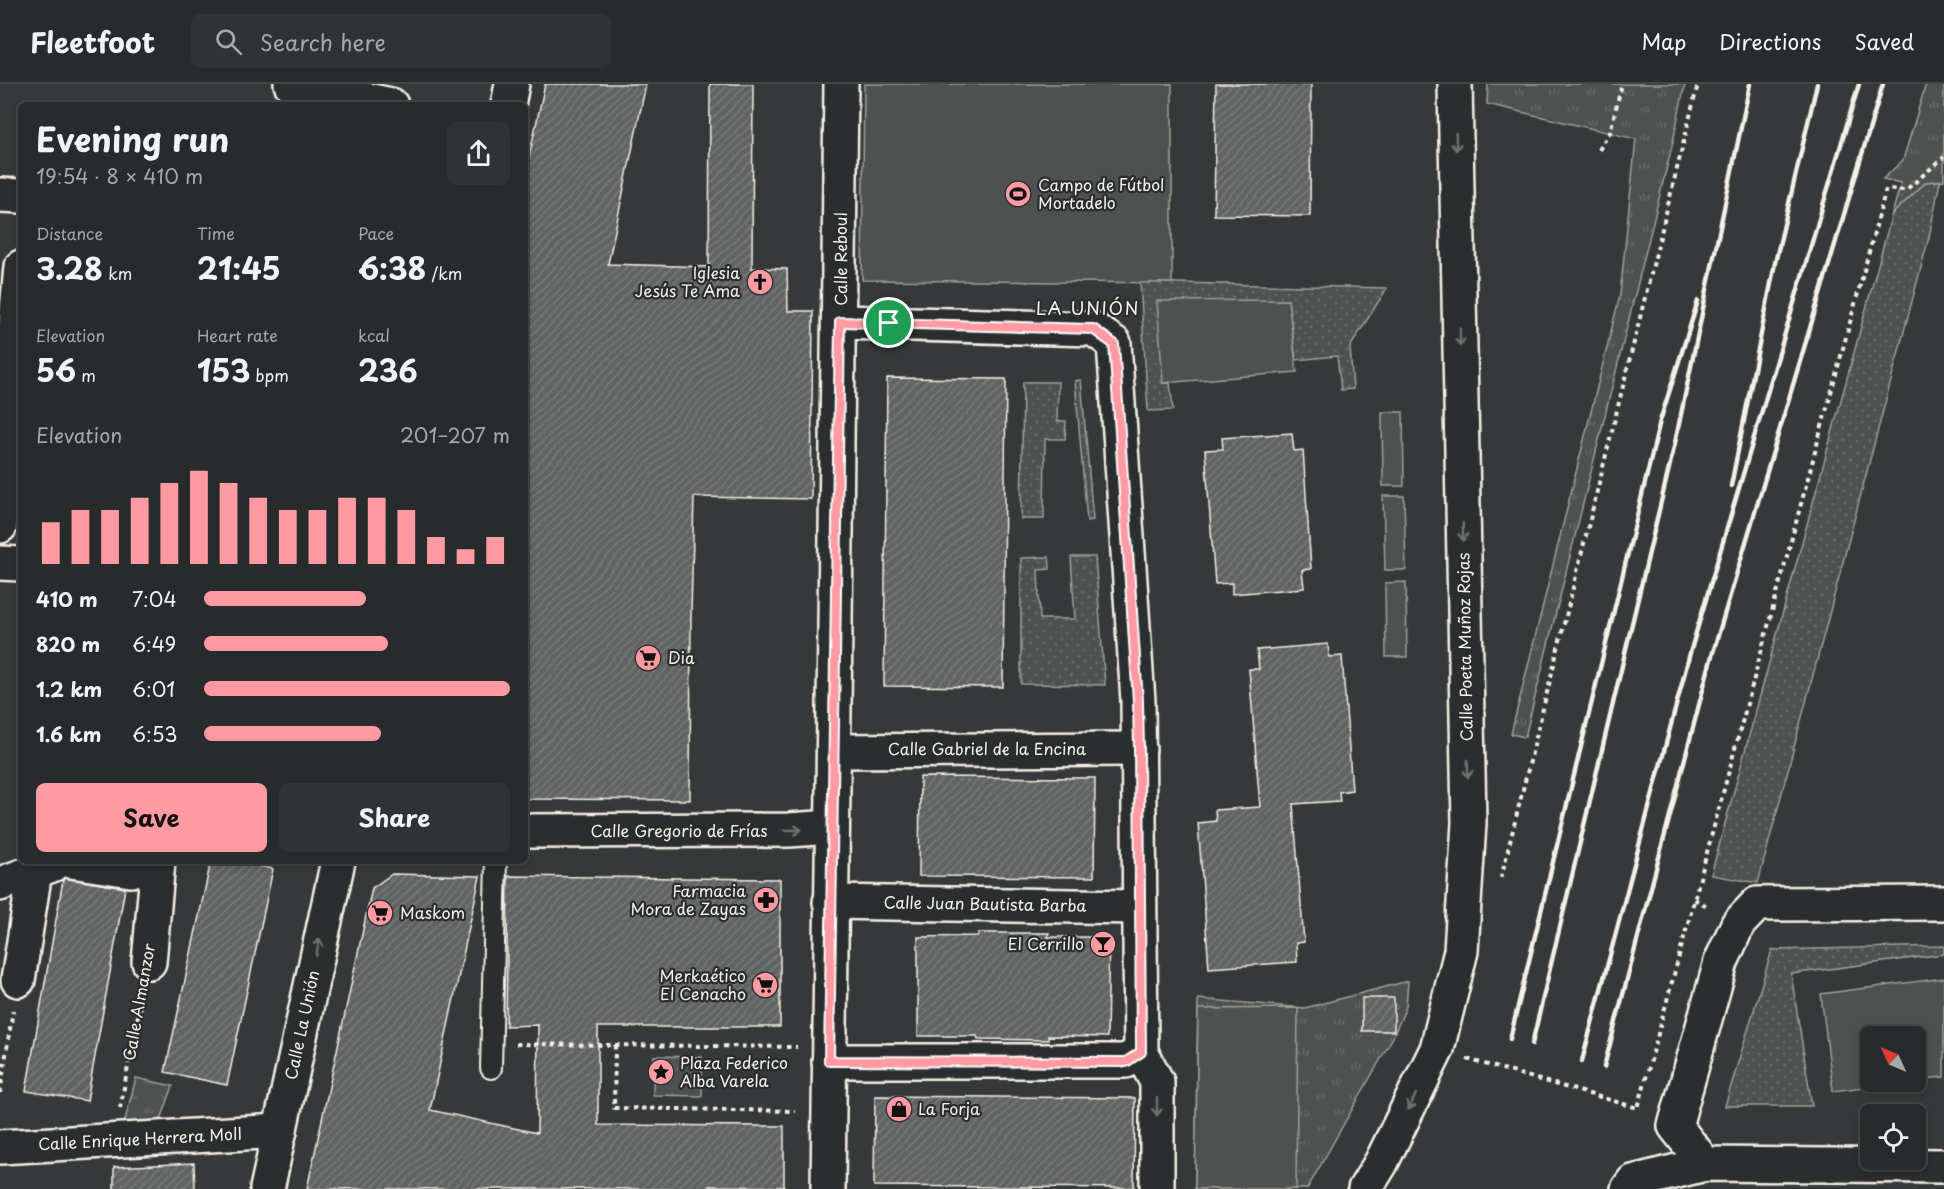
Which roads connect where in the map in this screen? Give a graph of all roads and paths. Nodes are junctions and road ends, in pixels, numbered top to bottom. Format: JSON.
{"nodes":[{"id":1,"x":291,"y":84,"type":"edge"},
{"id":2,"x":512,"y":84,"type":"edge"},
{"id":3,"x":841,"y":84,"type":"edge"},
{"id":4,"x":1455,"y":84,"type":"edge"},
{"id":5,"x":1622,"y":84,"type":"edge"},
{"id":6,"x":1698,"y":84,"type":"edge"},
{"id":7,"x":377,"y":102,"type":"edge"},
{"id":8,"x":509,"y":102,"type":"edge"},
{"id":9,"x":1599,"y":150,"type":"dead end"},
{"id":10,"x":1944,"y":157,"type":"edge"},
{"id":11,"x":0,"y":195,"type":"edge"},
{"id":12,"x":18,"y":196,"type":"edge"},
{"id":13,"x":18,"y":299,"type":"edge"},
{"id":14,"x":840,"y":322,"type":"junction"},
{"id":15,"x":10,"y":386,"type":"edge"},
{"id":16,"x":0,"y":526,"type":"edge"},
{"id":17,"x":0,"y":563,"type":"edge"},
{"id":18,"x":18,"y":564,"type":"edge"},
{"id":19,"x":1139,"y":749,"type":"junction"},
{"id":20,"x":835,"y":750,"type":"junction"},
{"id":21,"x":832,"y":827,"type":"junction"},
{"id":22,"x":528,"y":831,"type":"edge"},
{"id":23,"x":91,"y":864,"type":"edge"},
{"id":24,"x":149,"y":864,"type":"edge"},
{"id":25,"x":158,"y":864,"type":"edge"},
{"id":26,"x":337,"y":864,"type":"edge"},
{"id":27,"x":496,"y":864,"type":"edge"},
{"id":28,"x":49,"y":866,"type":"edge"},
{"id":29,"x":1501,"y":879,"type":"dead end"},
{"id":30,"x":0,"y":884,"type":"edge"},
{"id":31,"x":830,"y":902,"type":"junction"},
{"id":32,"x":1944,"y":903,"type":"edge"},
{"id":33,"x":1139,"y":907,"type":"junction"},
{"id":34,"x":148,"y":962,"type":"joint"},
{"id":35,"x":18,"y":980,"type":"joint"},
{"id":36,"x":492,"y":1043,"type":"junction"},
{"id":37,"x":615,"y":1045,"type":"junction"},
{"id":38,"x":781,"y":1047,"type":"dead end"},
{"id":39,"x":1141,"y":1052,"type":"junction"},
{"id":40,"x":1458,"y":1057,"type":"dead end"},
{"id":41,"x":829,"y":1061,"type":"junction"},
{"id":42,"x":491,"y":1068,"type":"dead end"},
{"id":43,"x":0,"y":1093,"type":"edge"},
{"id":44,"x":783,"y":1111,"type":"dead end"},
{"id":45,"x":280,"y":1131,"type":"junction"},
{"id":46,"x":113,"y":1141,"type":"junction"},
{"id":47,"x":0,"y":1147,"type":"edge"},
{"id":48,"x":1705,"y":1164,"type":"junction"},
{"id":49,"x":1944,"y":1166,"type":"edge"},
{"id":50,"x":267,"y":1189,"type":"edge"},
{"id":51,"x":828,"y":1189,"type":"edge"},
{"id":52,"x":1157,"y":1189,"type":"edge"},
{"id":53,"x":1365,"y":1189,"type":"edge"},
{"id":54,"x":1628,"y":1189,"type":"edge"}],
"edges":[{"from":1,"to":7,"type":"street"},
{"from":2,"to":8,"type":"street"},
{"from":3,"to":14,"type":"street","name":"Calle Reboul"},
{"from":4,"to":53,"type":"street","name":"Calle Poeta Muñoz Rojas","one_way":true},
{"from":5,"to":9,"type":"path"},
{"from":6,"to":29,"type":"path"},
{"from":10,"to":40,"type":"path"},
{"from":11,"to":12,"type":"street"},
{"from":13,"to":15,"type":"street"},
{"from":14,"to":19,"type":"street"},
{"from":14,"to":20,"type":"street","name":"Calle Reboul"},
{"from":15,"to":16,"type":"street"},
{"from":17,"to":18,"type":"street"},
{"from":19,"to":20,"type":"street","name":"Calle Gabriel de la Encina"},
{"from":19,"to":33,"type":"street"},
{"from":20,"to":21,"type":"street","name":"Calle Reboul"},
{"from":22,"to":21,"type":"street","name":"Calle Gregorio de Frías","one_way":true},
{"from":21,"to":31,"type":"street","name":"Calle Reboul"},
{"from":23,"to":24,"type":"street"},
{"from":25,"to":34,"type":"street","name":"Calle Almanzor"},
{"from":45,"to":26,"type":"street","name":"Calle La Unión","one_way":true},
{"from":27,"to":36,"type":"lane"},
{"from":28,"to":30,"type":"street"},
{"from":28,"to":35,"type":"street"},
{"from":31,"to":33,"type":"street","name":"Calle Juan Bautista Barba"},
{"from":31,"to":41,"type":"street","name":"Calle Reboul"},
{"from":32,"to":48,"type":"street"},
{"from":33,"to":39,"type":"street"},
{"from":34,"to":46,"type":"path","name":"Calle Almanzor"},
{"from":35,"to":43,"type":"path"},
{"from":36,"to":37,"type":"path"},
{"from":36,"to":42,"type":"lane"},
{"from":37,"to":38,"type":"path"},
{"from":37,"to":44,"type":"path"},
{"from":39,"to":41,"type":"street"},
{"from":39,"to":52,"type":"street","one_way":true},
{"from":41,"to":51,"type":"street","name":"Calle Reboul"},
{"from":45,"to":46,"type":"street","name":"Calle Enrique Herrera Moll"},
{"from":45,"to":50,"type":"street","name":"Calle La Unión"},
{"from":46,"to":47,"type":"street","name":"Calle Enrique Herrera Moll"},
{"from":48,"to":49,"type":"street"},
{"from":48,"to":54,"type":"street"}]}
